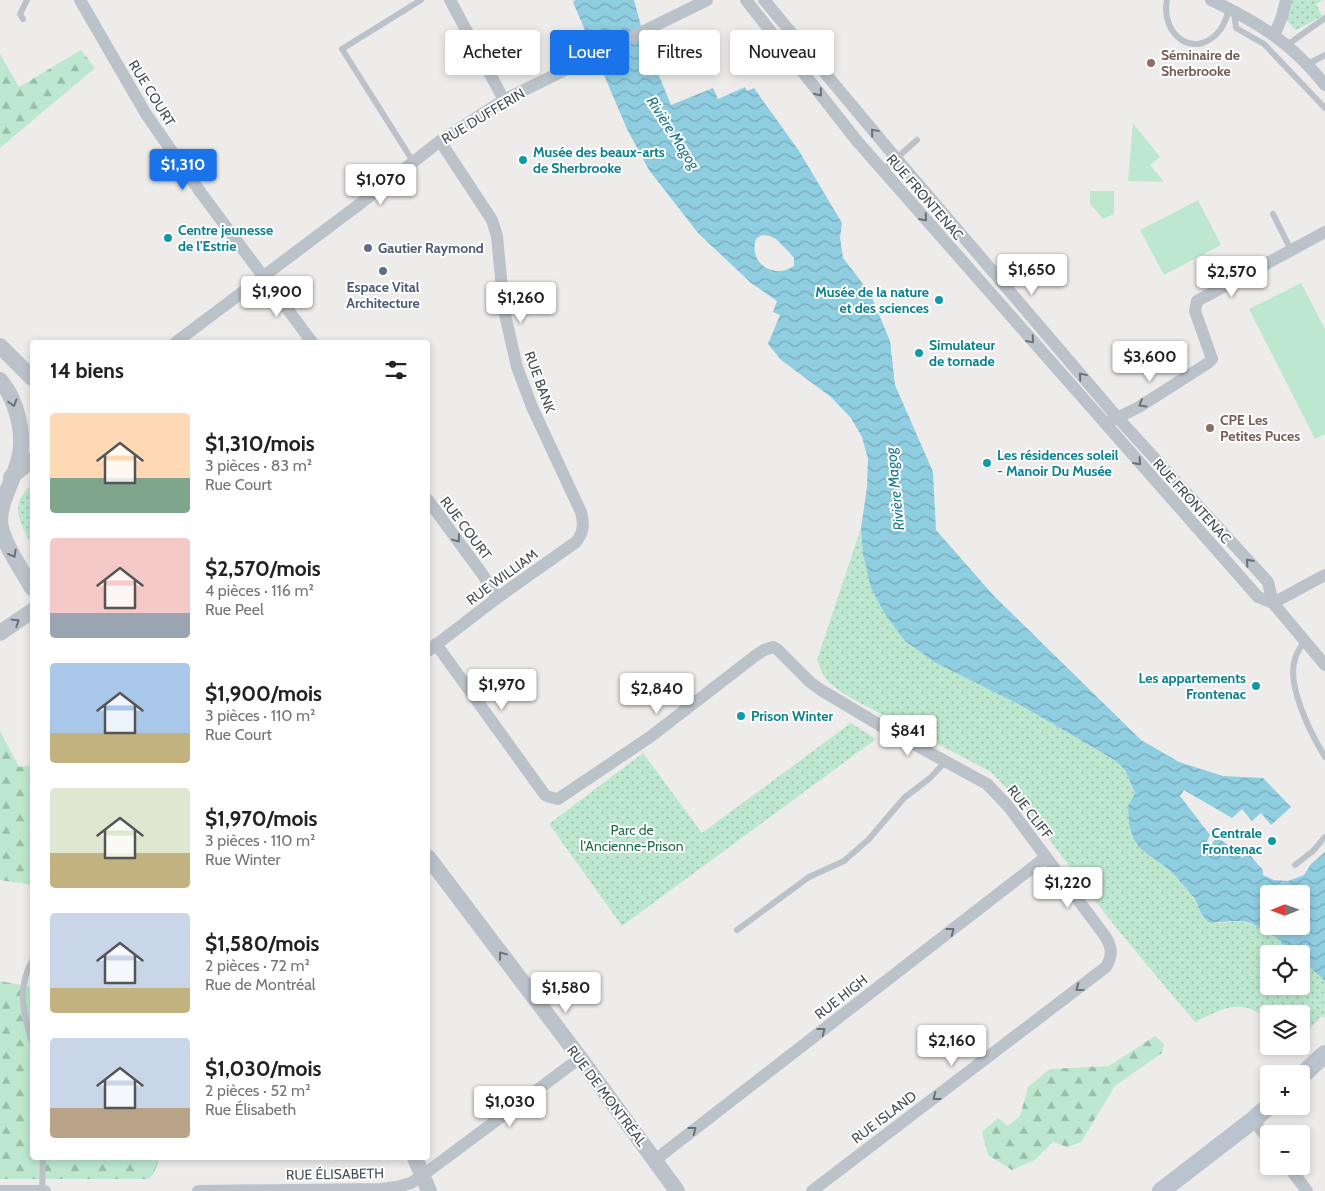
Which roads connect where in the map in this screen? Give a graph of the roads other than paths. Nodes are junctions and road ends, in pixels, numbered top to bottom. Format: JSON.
{"nodes":[{"id":1,"x":27,"y":0,"type":"edge"},
{"id":2,"x":80,"y":0,"type":"edge"},
{"id":3,"x":421,"y":0,"type":"edge"},
{"id":4,"x":450,"y":0,"type":"edge"},
{"id":5,"x":707,"y":0,"type":"edge"},
{"id":6,"x":746,"y":0,"type":"edge"},
{"id":7,"x":764,"y":0,"type":"edge"},
{"id":8,"x":1167,"y":0,"type":"edge"},
{"id":9,"x":1212,"y":0,"type":"edge"},
{"id":10,"x":1286,"y":0,"type":"edge"},
{"id":11,"x":1232,"y":9,"type":"junction"},
{"id":12,"x":1325,"y":18,"type":"edge"},
{"id":13,"x":23,"y":19,"type":"dead end"},
{"id":14,"x":1275,"y":34,"type":"junction"},
{"id":15,"x":1286,"y":45,"type":"junction"},
{"id":16,"x":1325,"y":55,"type":"edge"},
{"id":17,"x":1308,"y":64,"type":"junction"},
{"id":18,"x":1325,"y":85,"type":"edge"},
{"id":19,"x":504,"y":100,"type":"junction"},
{"id":20,"x":1325,"y":108,"type":"edge"},
{"id":21,"x":917,"y":140,"type":"dead end"},
{"id":22,"x":440,"y":141,"type":"junction"},
{"id":23,"x":896,"y":158,"type":"junction"},
{"id":24,"x":414,"y":163,"type":"junction"},
{"id":25,"x":883,"y":170,"type":"junction"},
{"id":26,"x":1273,"y":214,"type":"dead end"},
{"id":27,"x":1325,"y":232,"type":"edge"},
{"id":28,"x":1291,"y":250,"type":"junction"},
{"id":29,"x":264,"y":277,"type":"junction"},
{"id":30,"x":179,"y":340,"type":"edge"},
{"id":31,"x":311,"y":340,"type":"edge"},
{"id":32,"x":0,"y":346,"type":"edge"},
{"id":33,"x":30,"y":376,"type":"edge"},
{"id":34,"x":0,"y":380,"type":"edge"},
{"id":35,"x":1117,"y":417,"type":"junction"},
{"id":36,"x":1105,"y":424,"type":"junction"},
{"id":37,"x":30,"y":462,"type":"edge"},
{"id":38,"x":7,"y":480,"type":"edge"},
{"id":39,"x":430,"y":503,"type":"edge"},
{"id":40,"x":584,"y":521,"type":"joint"},
{"id":41,"x":1325,"y":575,"type":"edge"},
{"id":42,"x":30,"y":584,"type":"edge"},
{"id":43,"x":498,"y":598,"type":"junction"},
{"id":44,"x":1273,"y":603,"type":"junction"},
{"id":45,"x":30,"y":612,"type":"edge"},
{"id":46,"x":0,"y":633,"type":"edge"},
{"id":47,"x":1304,"y":641,"type":"junction"},
{"id":48,"x":432,"y":648,"type":"edge"},
{"id":49,"x":1325,"y":665,"type":"edge"},
{"id":50,"x":1325,"y":757,"type":"edge"},
{"id":51,"x":946,"y":761,"type":"junction"},
{"id":52,"x":1325,"y":837,"type":"edge"},
{"id":53,"x":1046,"y":857,"type":"junction"},
{"id":54,"x":430,"y":860,"type":"edge"},
{"id":55,"x":1295,"y":864,"type":"dead end"},
{"id":56,"x":737,"y":930,"type":"dead end"},
{"id":57,"x":1111,"y":954,"type":"joint"},
{"id":58,"x":30,"y":965,"type":"edge"},
{"id":59,"x":30,"y":1034,"type":"edge"},
{"id":60,"x":1325,"y":1054,"type":"edge"},
{"id":61,"x":580,"y":1058,"type":"junction"},
{"id":62,"x":1310,"y":1068,"type":"edge"},
{"id":63,"x":1260,"y":1114,"type":"edge"},
{"id":64,"x":1253,"y":1120,"type":"junction"},
{"id":65,"x":1260,"y":1129,"type":"edge"},
{"id":66,"x":43,"y":1160,"type":"edge"},
{"id":67,"x":416,"y":1160,"type":"edge"},
{"id":68,"x":655,"y":1160,"type":"junction"},
{"id":69,"x":423,"y":1175,"type":"junction"},
{"id":70,"x":1295,"y":1175,"type":"edge"},
{"id":71,"x":0,"y":1191,"type":"edge"},
{"id":72,"x":43,"y":1191,"type":"edge"},
{"id":73,"x":198,"y":1191,"type":"edge"},
{"id":74,"x":429,"y":1191,"type":"edge"},
{"id":75,"x":677,"y":1191,"type":"edge"},
{"id":76,"x":812,"y":1191,"type":"edge"},
{"id":77,"x":1161,"y":1191,"type":"edge"},
{"id":78,"x":1307,"y":1191,"type":"edge"}],
"edges":[{"from":1,"to":13,"type":"lane"},
{"from":2,"to":29,"type":"street","name":"RUE COURT"},
{"from":3,"to":24,"type":"lane"},
{"from":4,"to":19,"type":"street"},
{"from":5,"to":19,"type":"street","name":"RUE DUFFERIN"},
{"from":6,"to":25,"type":"street","name":"RUE FRONTENAC","one_way":true},
{"from":23,"to":7,"type":"street","name":"RUE FRONTENAC","one_way":true},
{"from":8,"to":11,"type":"lane"},
{"from":9,"to":11,"type":"street"},
{"from":10,"to":14,"type":"street"},
{"from":11,"to":14,"type":"street"},
{"from":11,"to":20,"type":"lane"},
{"from":12,"to":15,"type":"lane"},
{"from":14,"to":15,"type":"street"},
{"from":15,"to":17,"type":"street"},
{"from":16,"to":17,"type":"lane"},
{"from":17,"to":18,"type":"street"},
{"from":19,"to":22,"type":"street","name":"RUE DUFFERIN"},
{"from":21,"to":23,"type":"lane"},
{"from":22,"to":24,"type":"street","name":"RUE DUFFERIN"},
{"from":22,"to":40,"type":"street","name":"RUE BANK"},
{"from":23,"to":25,"type":"lane"},
{"from":35,"to":23,"type":"street","name":"RUE FRONTENAC","one_way":true},
{"from":24,"to":29,"type":"street","name":"RUE DUFFERIN"},
{"from":25,"to":36,"type":"street","name":"RUE FRONTENAC","one_way":true},
{"from":26,"to":28,"type":"lane"},
{"from":27,"to":28,"type":"street"},
{"from":28,"to":35,"type":"street","one_way":true},
{"from":29,"to":30,"type":"street","name":"RUE DUFFERIN"},
{"from":29,"to":31,"type":"street","name":"RUE COURT"},
{"from":32,"to":33,"type":"street"},
{"from":34,"to":38,"type":"street","one_way":true},
{"from":35,"to":36,"type":"street"},
{"from":44,"to":35,"type":"street","name":"RUE FRONTENAC","one_way":true},
{"from":36,"to":44,"type":"street","name":"RUE FRONTENAC","one_way":true},
{"from":37,"to":38,"type":"street"},
{"from":38,"to":42,"type":"street","one_way":true},
{"from":39,"to":43,"type":"street","name":"RUE COURT","one_way":true},
{"from":40,"to":43,"type":"street","name":"RUE WILLIAM"},
{"from":41,"to":44,"type":"street"},
{"from":43,"to":48,"type":"street","name":"RUE WILLIAM"},
{"from":44,"to":47,"type":"street","name":"RUE FRONTENAC"},
{"from":46,"to":45,"type":"street","one_way":true},
{"from":47,"to":49,"type":"street","name":"RUE FRONTENAC"},
{"from":47,"to":50,"type":"lane"},
{"from":48,"to":51,"type":"street","name":"RUE CLIFF"},
{"from":51,"to":53,"type":"street","name":"RUE CLIFF"},
{"from":51,"to":56,"type":"lane"},
{"from":52,"to":55,"type":"lane"},
{"from":53,"to":57,"type":"street","name":"RUE CLIFF"},
{"from":68,"to":53,"type":"street","name":"RUE HIGH","one_way":true},
{"from":61,"to":54,"type":"street","name":"RUE DE MONTRÉAL","one_way":true},
{"from":57,"to":76,"type":"street","name":"RUE ISLAND","one_way":true},
{"from":58,"to":59,"type":"lane"},
{"from":60,"to":62,"type":"main road"},
{"from":61,"to":68,"type":"street","name":"RUE DE MONTRÉAL"},
{"from":61,"to":69,"type":"street","name":"RUE ÉLISABETH"},
{"from":63,"to":64,"type":"main road"},
{"from":64,"to":65,"type":"street"},
{"from":64,"to":77,"type":"main road"},
{"from":66,"to":72,"type":"lane"},
{"from":67,"to":69,"type":"street"},
{"from":68,"to":75,"type":"street","name":"RUE DE MONTRÉAL"},
{"from":69,"to":73,"type":"street","name":"RUE ÉLISABETH"},
{"from":69,"to":74,"type":"street"},
{"from":70,"to":78,"type":"street"},
{"from":71,"to":72,"type":"street"}]}
